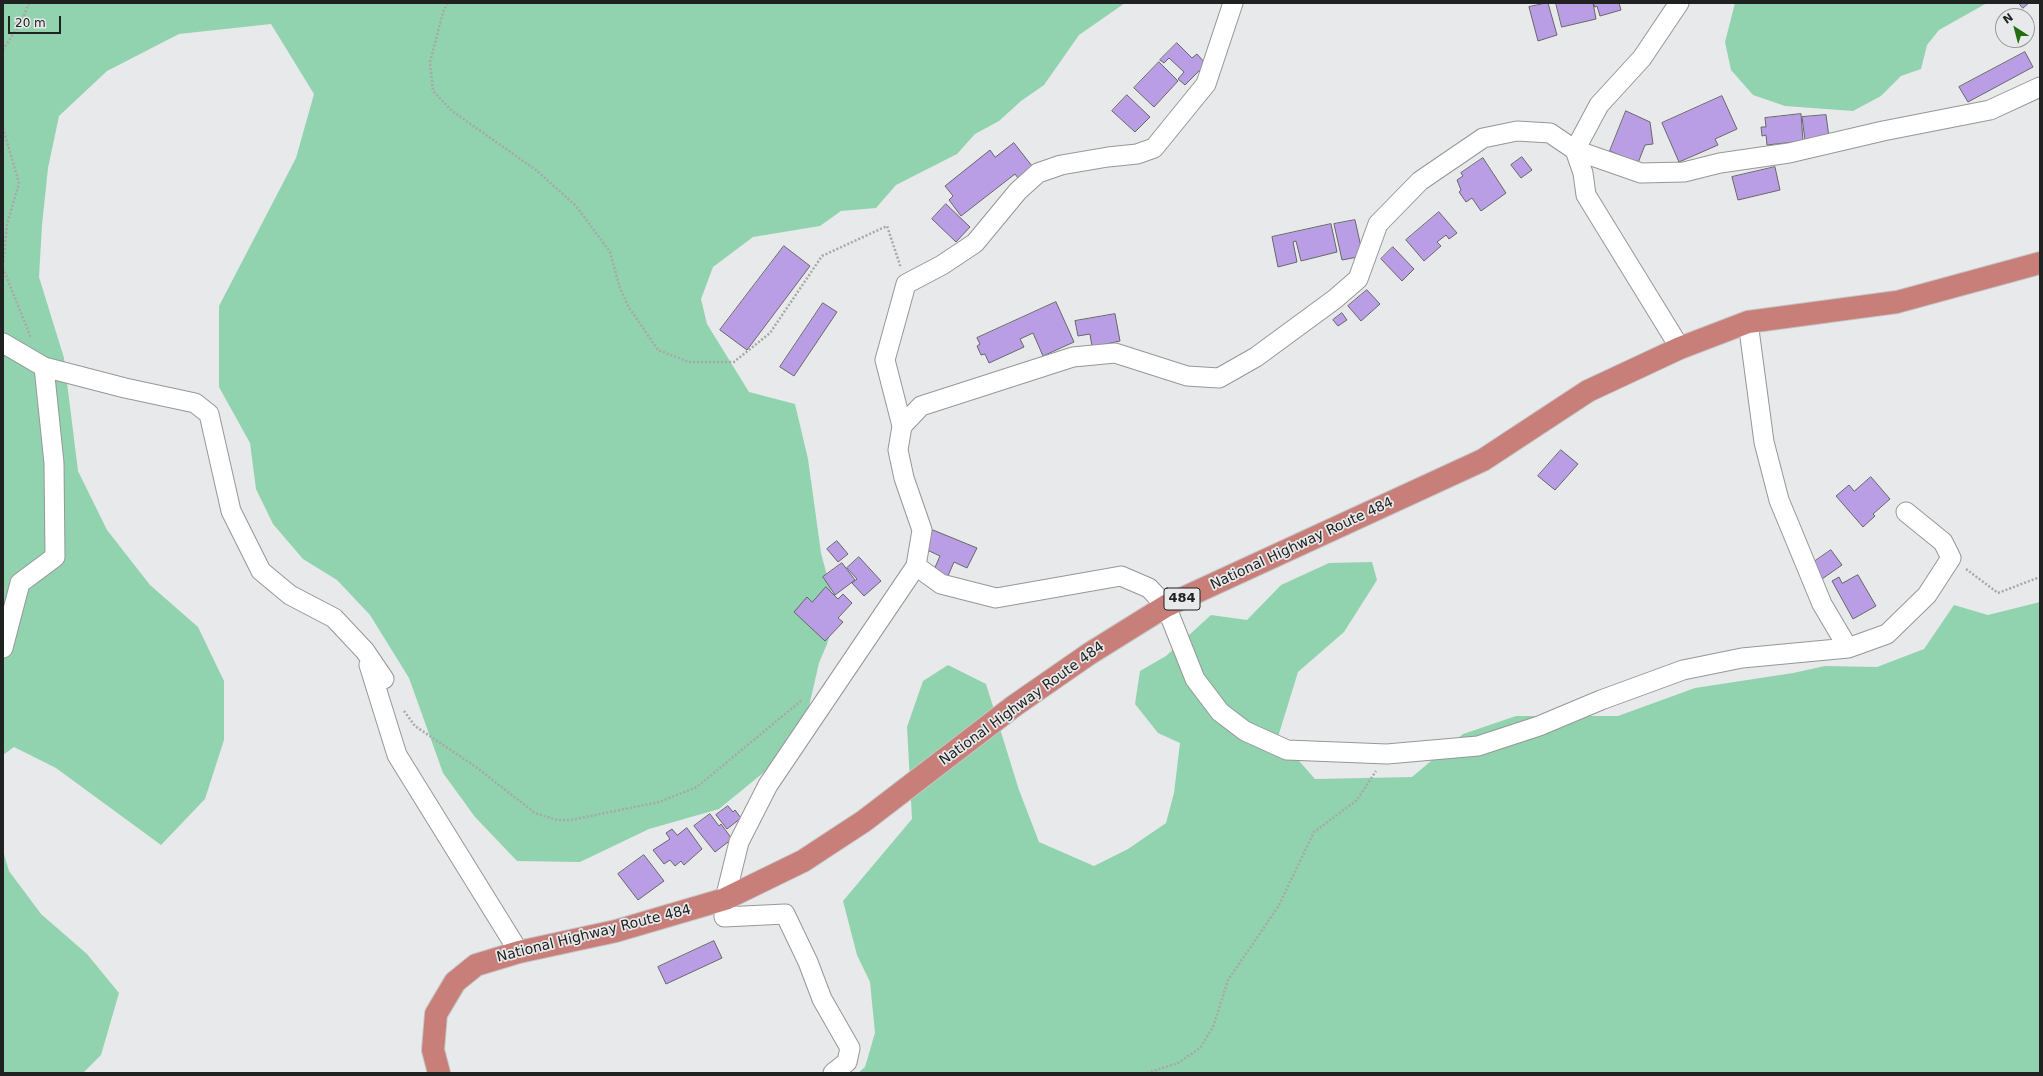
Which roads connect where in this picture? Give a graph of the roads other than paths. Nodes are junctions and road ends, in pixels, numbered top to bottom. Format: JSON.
{"nodes":[{"id":1,"x":1233,"y":3,"type":"edge"},
{"id":2,"x":1679,"y":3,"type":"edge"},
{"id":3,"x":2040,"y":87,"type":"edge"},
{"id":4,"x":1575,"y":150,"type":"junction"},
{"id":5,"x":2040,"y":262,"type":"edge"},
{"id":6,"x":1748,"y":322,"type":"junction"},
{"id":7,"x":3,"y":343,"type":"edge"},
{"id":8,"x":1680,"y":348,"type":"junction"},
{"id":9,"x":44,"y":367,"type":"junction"},
{"id":10,"x":902,"y":426,"type":"junction"},
{"id":11,"x":1906,"y":512,"type":"dead end"},
{"id":12,"x":916,"y":566,"type":"junction"},
{"id":13,"x":1166,"y":606,"type":"junction"},
{"id":14,"x":3,"y":648,"type":"edge"},
{"id":15,"x":1848,"y":648,"type":"junction"},
{"id":16,"x":365,"y":651,"type":"junction"},
{"id":17,"x":384,"y":679,"type":"dead end"},
{"id":18,"x":725,"y":899,"type":"junction"},
{"id":19,"x":520,"y":952,"type":"junction"},
{"id":20,"x":439,"y":1073,"type":"edge"},
{"id":21,"x":833,"y":1073,"type":"edge"}],
"edges":[{"from":1,"to":10,"type":"street"},
{"from":2,"to":4,"type":"street"},
{"from":3,"to":4,"type":"street"},
{"from":4,"to":8,"type":"street"},
{"from":4,"to":10,"type":"street"},
{"from":5,"to":6,"type":"highway","name":"National Highway Route 484","number":"484"},
{"from":6,"to":8,"type":"highway","name":"National Highway Route 484","number":"484"},
{"from":6,"to":15,"type":"street"},
{"from":7,"to":9,"type":"street"},
{"from":8,"to":13,"type":"highway","name":"National Highway Route 484","number":"484"},
{"from":9,"to":14,"type":"street"},
{"from":9,"to":16,"type":"street"},
{"from":10,"to":12,"type":"street"},
{"from":11,"to":15,"type":"street"},
{"from":12,"to":13,"type":"street"},
{"from":12,"to":18,"type":"street"},
{"from":13,"to":15,"type":"street"},
{"from":13,"to":18,"type":"highway","name":"National Highway Route 484","number":"484"},
{"from":16,"to":17,"type":"street"},
{"from":16,"to":19,"type":"street"},
{"from":18,"to":19,"type":"highway","name":"National Highway Route 484","number":"484"},
{"from":18,"to":21,"type":"street"},
{"from":19,"to":20,"type":"highway","name":"National Highway Route 484","number":"484"}]}
